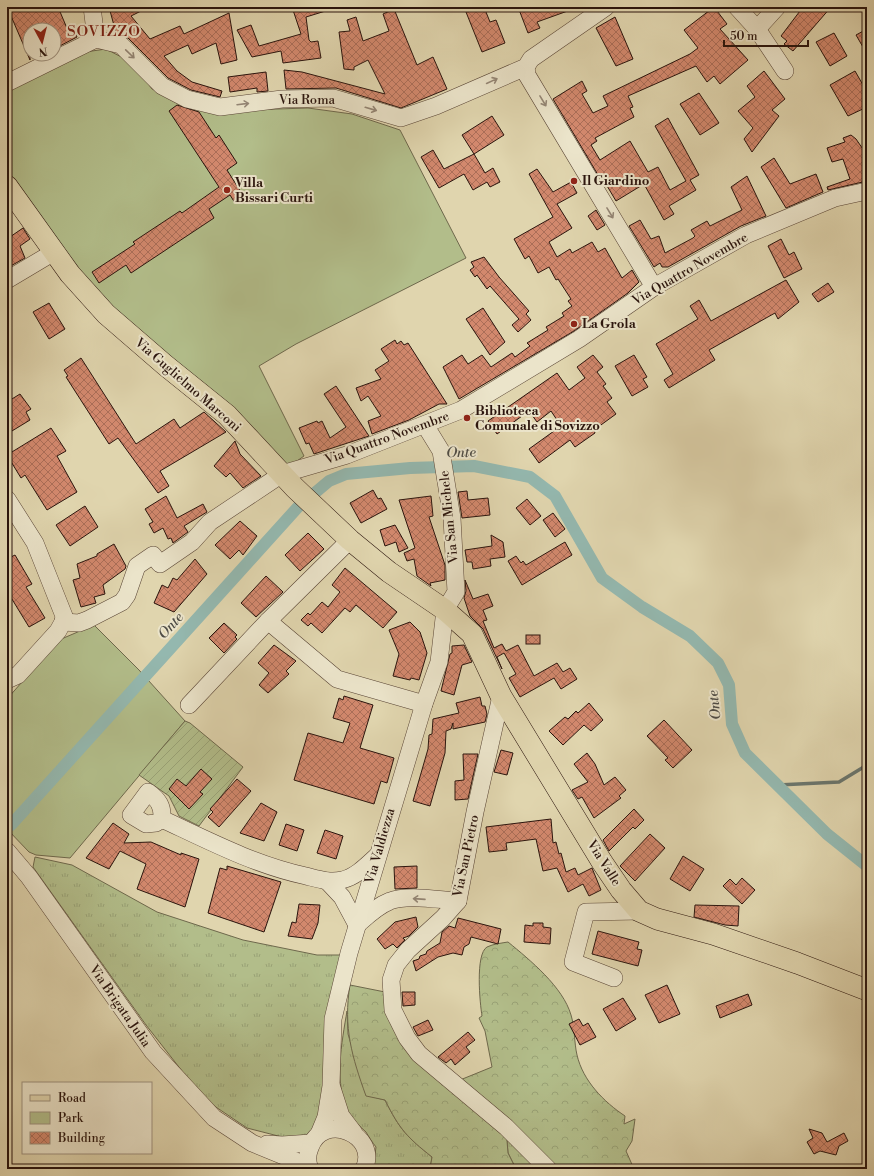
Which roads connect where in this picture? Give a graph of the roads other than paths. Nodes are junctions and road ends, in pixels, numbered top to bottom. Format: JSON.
{"nodes":[{"id":1,"x":92,"y":7,"type":"edge"},
{"id":2,"x":606,"y":7,"type":"edge"},
{"id":3,"x":737,"y":7,"type":"edge"},
{"id":4,"x":777,"y":7,"type":"edge"},
{"id":5,"x":757,"y":29,"type":"junction"},
{"id":6,"x":96,"y":39,"type":"junction"},
{"id":7,"x":526,"y":67,"type":"junction"},
{"id":8,"x":785,"y":71,"type":"dead end"},
{"id":9,"x":7,"y":83,"type":"edge"},
{"id":10,"x":7,"y":186,"type":"edge"},
{"id":11,"x":867,"y":191,"type":"edge"},
{"id":12,"x":54,"y":252,"type":"junction"},
{"id":13,"x":7,"y":280,"type":"edge"},
{"id":14,"x":654,"y":287,"type":"junction"},
{"id":15,"x":425,"y":425,"type":"junction"},
{"id":16,"x":289,"y":481,"type":"junction"},
{"id":17,"x":7,"y":499,"type":"edge"},
{"id":18,"x":350,"y":540,"type":"junction"},
{"id":19,"x":444,"y":610,"type":"junction"},
{"id":20,"x":268,"y":621,"type":"junction"},
{"id":21,"x":64,"y":622,"type":"junction"},
{"id":22,"x":7,"y":680,"type":"edge"},
{"id":23,"x":501,"y":696,"type":"junction"},
{"id":24,"x":424,"y":704,"type":"junction"},
{"id":25,"x":189,"y":705,"type":"dead end"},
{"id":26,"x":162,"y":819,"type":"dead end"},
{"id":27,"x":7,"y":851,"type":"edge"},
{"id":28,"x":377,"y":856,"type":"junction"},
{"id":29,"x":335,"y":881,"type":"junction"},
{"id":30,"x":366,"y":895,"type":"junction"},
{"id":31,"x":342,"y":897,"type":"junction"},
{"id":32,"x":458,"y":901,"type":"junction"},
{"id":33,"x":638,"y":911,"type":"junction"},
{"id":34,"x":357,"y":925,"type":"junction"},
{"id":35,"x":614,"y":978,"type":"dead end"},
{"id":36,"x":867,"y":990,"type":"edge"},
{"id":37,"x":331,"y":1086,"type":"junction"},
{"id":38,"x":354,"y":1134,"type":"junction"},
{"id":39,"x":315,"y":1138,"type":"junction"},
{"id":40,"x":252,"y":1143,"type":"junction"},
{"id":41,"x":309,"y":1167,"type":"edge"},
{"id":42,"x":365,"y":1168,"type":"edge"},
{"id":43,"x":548,"y":1169,"type":"edge"}],
"edges":[{"from":1,"to":6,"type":"street"},
{"from":2,"to":7,"type":"street","name":"Via Roma"},
{"from":3,"to":5,"type":"street"},
{"from":4,"to":5,"type":"street"},
{"from":5,"to":8,"type":"street"},
{"from":6,"to":7,"type":"street","name":"Via Roma","one_way":true},
{"from":6,"to":9,"type":"street"},
{"from":7,"to":14,"type":"street","one_way":true},
{"from":10,"to":12,"type":"main road","name":"Via Guglielmo Marconi"},
{"from":11,"to":14,"type":"street","name":"Via Quattro Novembre"},
{"from":12,"to":13,"type":"street"},
{"from":12,"to":16,"type":"main road","name":"Via Guglielmo Marconi"},
{"from":14,"to":15,"type":"street","name":"Via Quattro Novembre"},
{"from":15,"to":16,"type":"street","name":"Via Quattro Novembre"},
{"from":15,"to":19,"type":"street","name":"Via San Michele"},
{"from":16,"to":18,"type":"main road","name":"Via Guglielmo Marconi"},
{"from":16,"to":21,"type":"street","name":"Via Quattro Novembre"},
{"from":17,"to":21,"type":"street"},
{"from":18,"to":19,"type":"main road","name":"Via Guglielmo Marconi"},
{"from":18,"to":20,"type":"street"},
{"from":19,"to":23,"type":"main road","name":"Via Valle"},
{"from":19,"to":24,"type":"street","name":"Via Valdiezza"},
{"from":20,"to":24,"type":"street"},
{"from":20,"to":25,"type":"street"},
{"from":21,"to":22,"type":"street"},
{"from":23,"to":32,"type":"street","name":"Via San Pietro"},
{"from":23,"to":33,"type":"main road","name":"Via Valle"},
{"from":24,"to":28,"type":"street","name":"Via Valdiezza"},
{"from":26,"to":29,"type":"street"},
{"from":27,"to":40,"type":"street","name":"Via Brigata Julia"},
{"from":28,"to":29,"type":"street"},
{"from":28,"to":30,"type":"street","name":"Via Valdiezza"},
{"from":29,"to":30,"type":"street"},
{"from":29,"to":31,"type":"street"},
{"from":30,"to":31,"type":"street"},
{"from":30,"to":34,"type":"street","name":"Via Valdiezza"},
{"from":31,"to":34,"type":"street"},
{"from":32,"to":34,"type":"street","one_way":true},
{"from":32,"to":43,"type":"street","name":"Via San Pietro"},
{"from":33,"to":35,"type":"street"},
{"from":33,"to":36,"type":"main road","name":"Via Valle"},
{"from":34,"to":37,"type":"street","name":"Via Valdiezza"},
{"from":37,"to":38,"type":"street","name":"Via Valdiezza"},
{"from":37,"to":39,"type":"street","name":"Via Valdiezza"},
{"from":38,"to":39,"type":"street","name":"Via Brigata Julia"},
{"from":38,"to":42,"type":"street","name":"Via Valdiezza"},
{"from":39,"to":40,"type":"street","name":"Via Brigata Julia"},
{"from":39,"to":41,"type":"street","name":"Via Valdiezza"},
{"from":40,"to":41,"type":"street","name":"Via Brigata Julia"}]}
